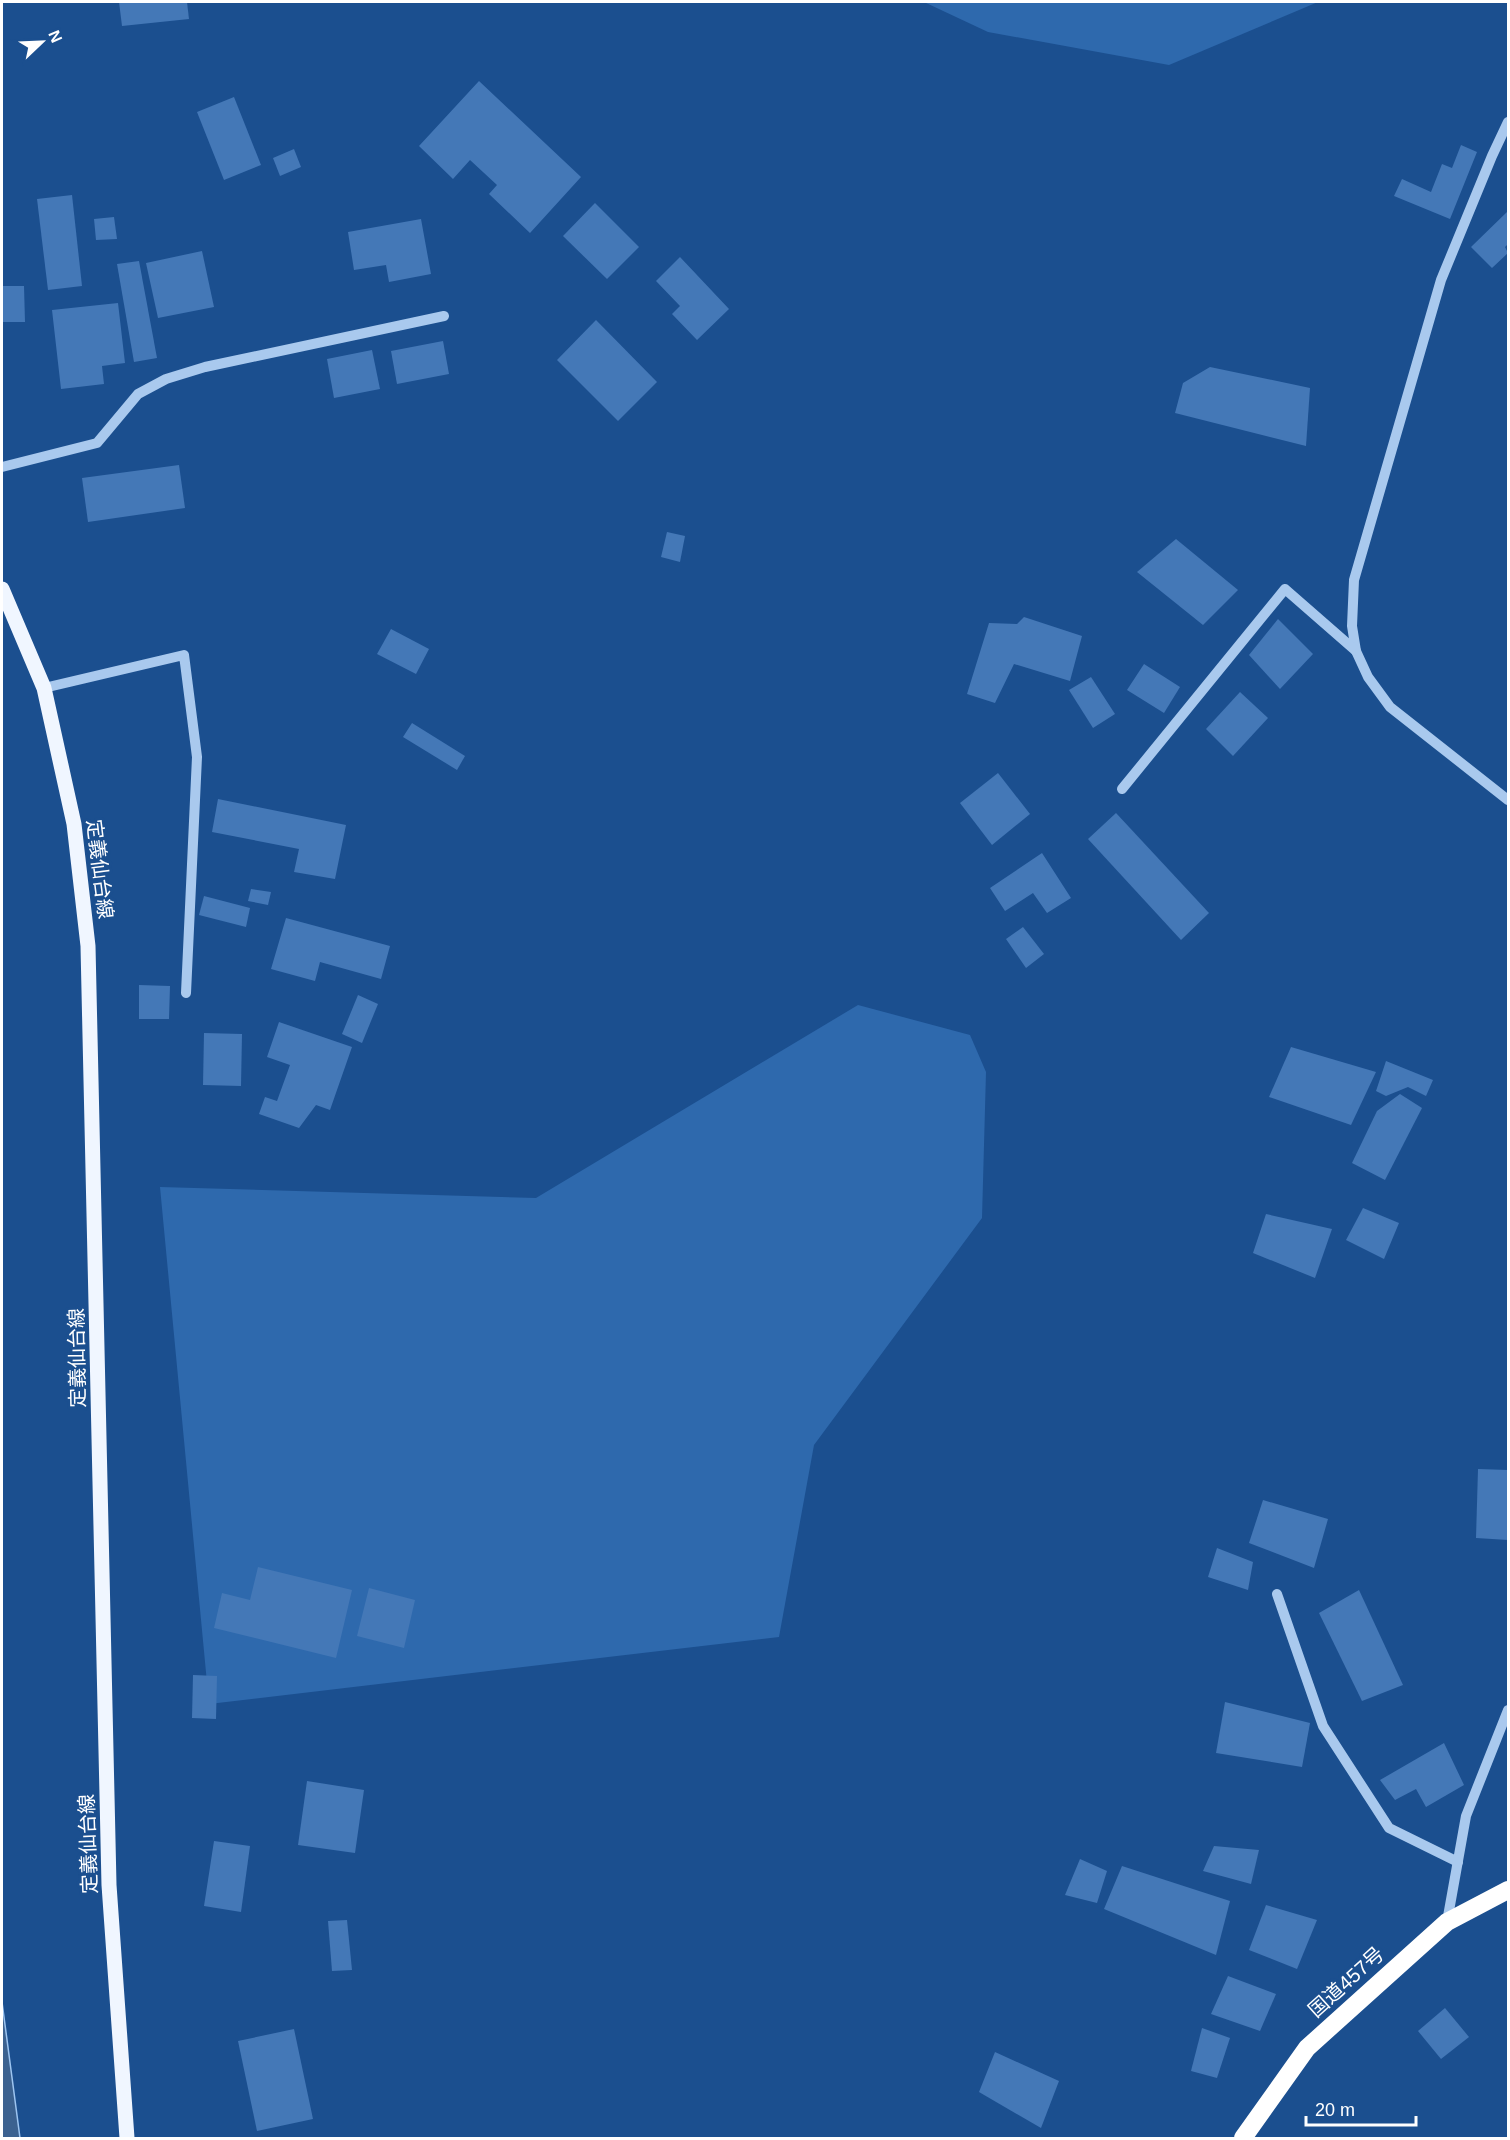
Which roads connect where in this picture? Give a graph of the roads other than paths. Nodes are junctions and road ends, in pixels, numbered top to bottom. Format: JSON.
{"nodes":[{"id":1,"x":1509,"y":122,"type":"edge"},
{"id":2,"x":444,"y":316,"type":"dead end"},
{"id":3,"x":2,"y":467,"type":"edge"},
{"id":4,"x":2,"y":589,"type":"edge"},
{"id":5,"x":1356,"y":651,"type":"junction"},
{"id":6,"x":44,"y":688,"type":"junction"},
{"id":7,"x":1122,"y":789,"type":"dead end"},
{"id":8,"x":1509,"y":800,"type":"edge"},
{"id":9,"x":186,"y":993,"type":"dead end"},
{"id":10,"x":1277,"y":1594,"type":"dead end"},
{"id":11,"x":1509,"y":1710,"type":"edge"},
{"id":12,"x":1458,"y":1862,"type":"junction"},
{"id":13,"x":1509,"y":1890,"type":"edge"},
{"id":14,"x":1447,"y":1922,"type":"junction"},
{"id":15,"x":127,"y":2139,"type":"edge"},
{"id":16,"x":1243,"y":2139,"type":"edge"}],
"edges":[{"from":1,"to":5,"type":"street"},
{"from":2,"to":3,"type":"street"},
{"from":4,"to":6,"type":"main road","name":"定義仙台線"},
{"from":5,"to":7,"type":"street"},
{"from":5,"to":8,"type":"street"},
{"from":6,"to":9,"type":"street"},
{"from":6,"to":15,"type":"main road","name":"定義仙台線"},
{"from":10,"to":12,"type":"street"},
{"from":11,"to":12,"type":"street"},
{"from":12,"to":14,"type":"street"},
{"from":13,"to":14,"type":"highway","name":"国道457号"},
{"from":14,"to":16,"type":"highway","name":"国道457号"}]}
